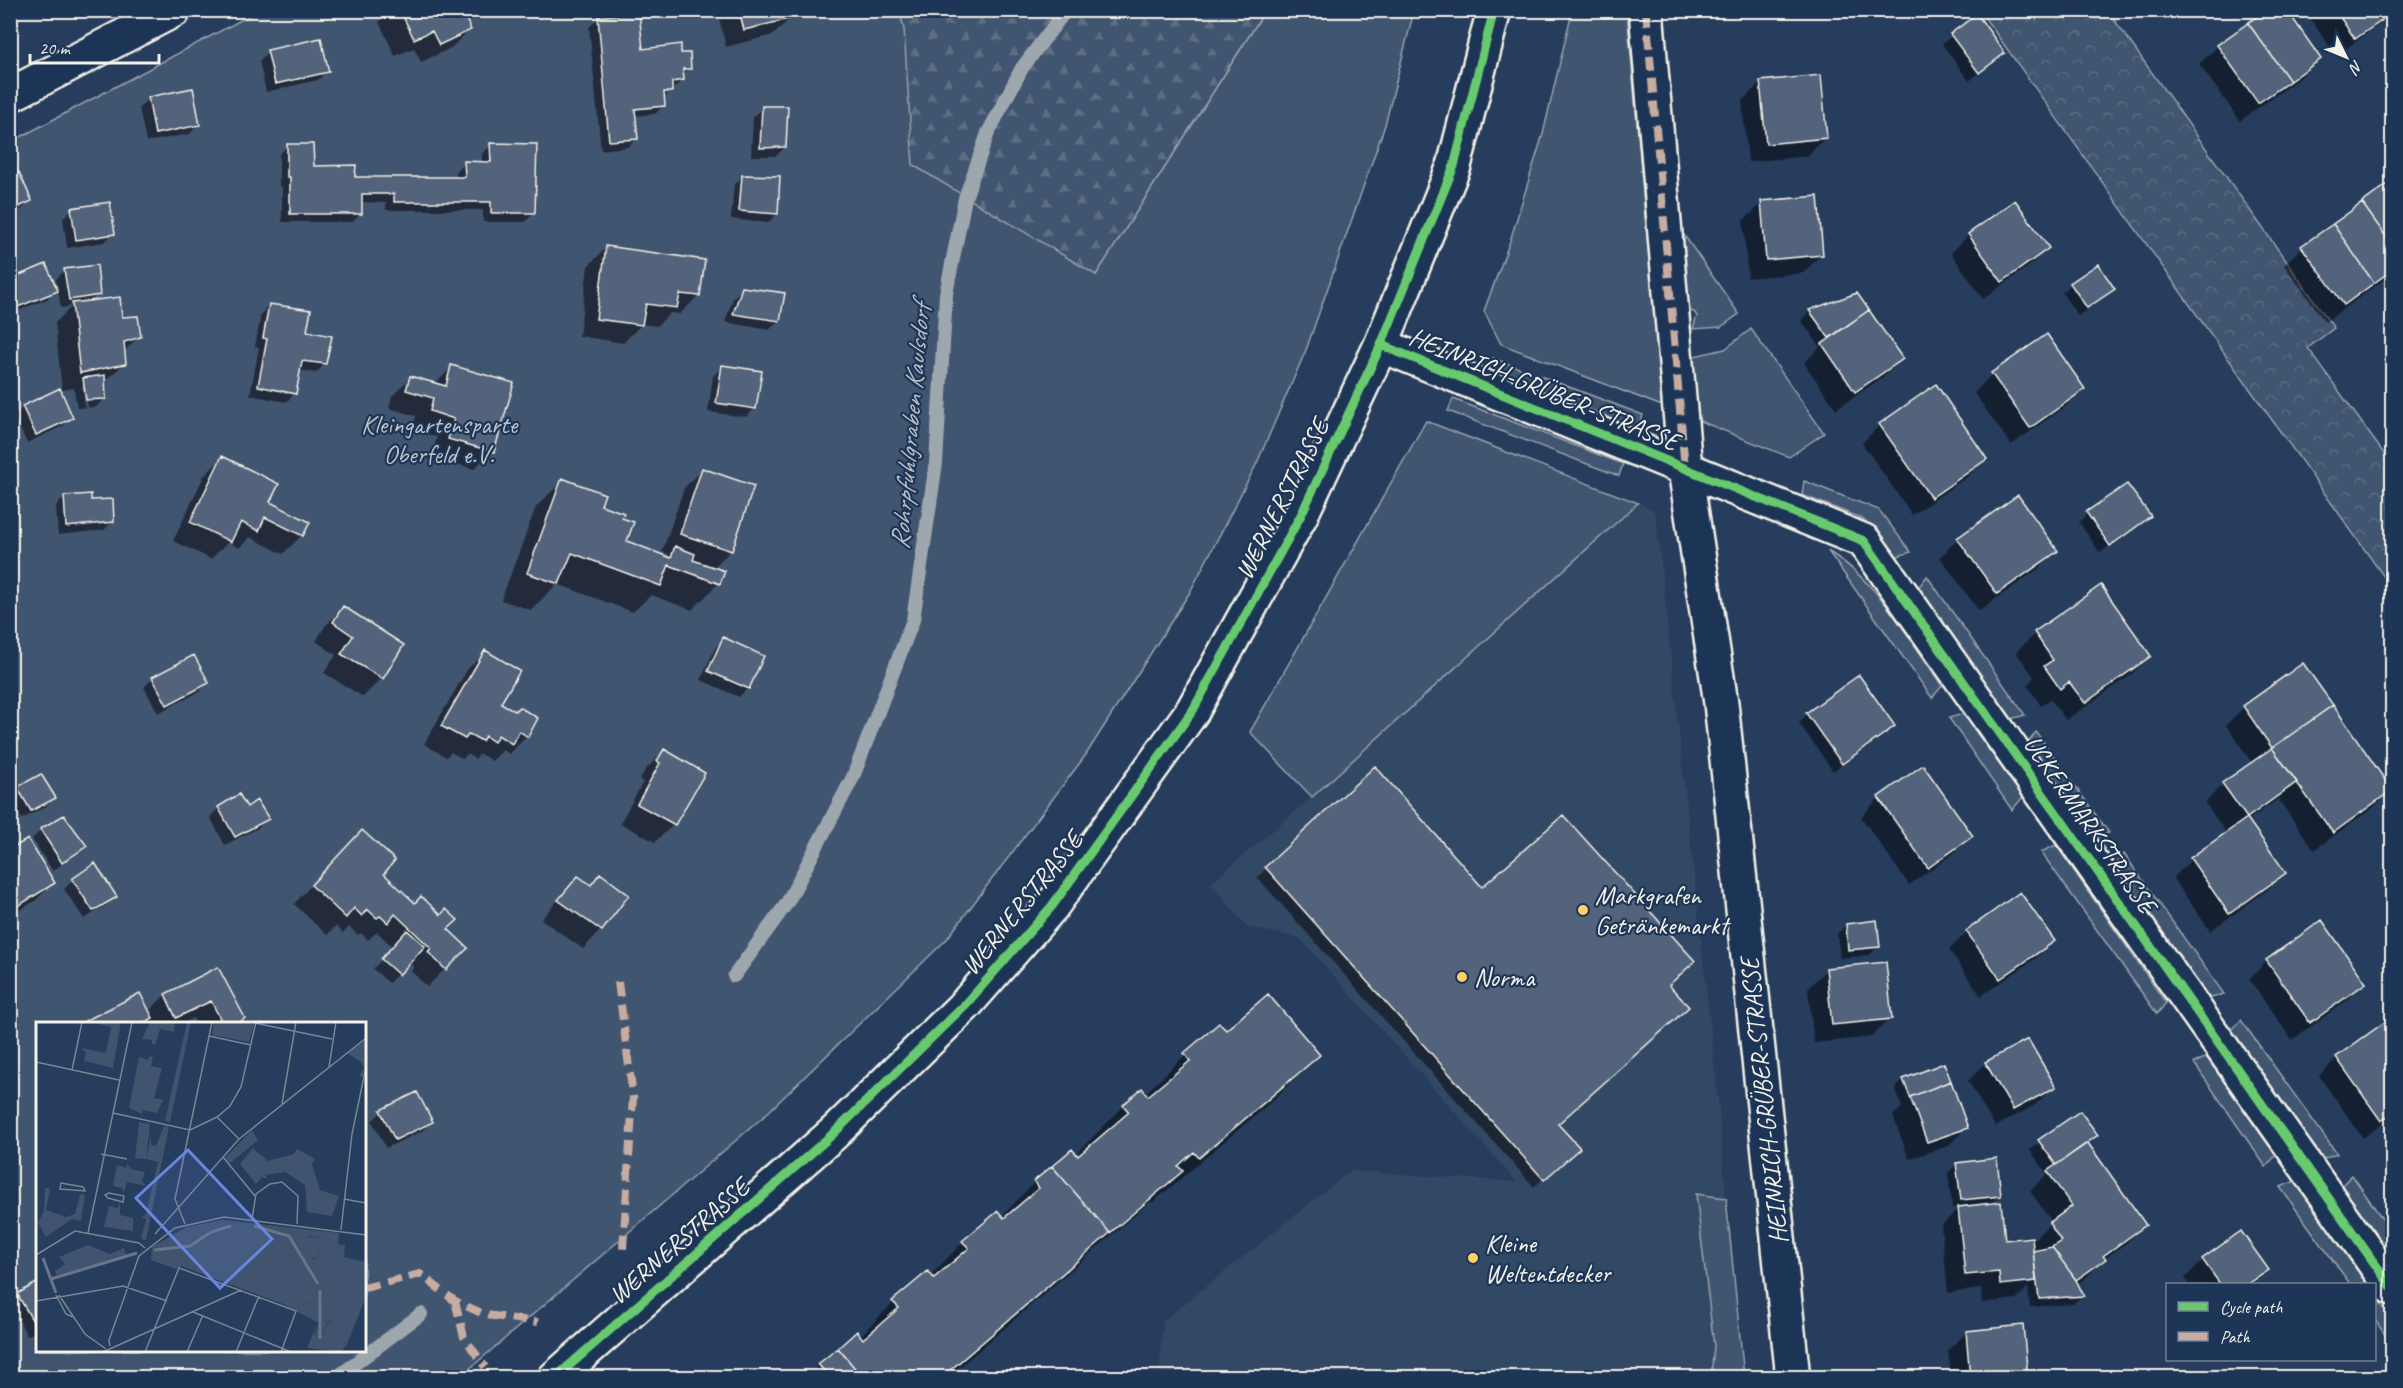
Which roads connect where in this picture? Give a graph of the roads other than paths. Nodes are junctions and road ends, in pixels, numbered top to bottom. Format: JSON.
{"nodes":[{"id":1,"x":174,"y":10,"type":"edge"},
{"id":2,"x":1494,"y":10,"type":"edge"},
{"id":3,"x":1646,"y":10,"type":"edge"},
{"id":4,"x":10,"y":95,"type":"edge"},
{"id":5,"x":1382,"y":345,"type":"junction"},
{"id":6,"x":1685,"y":469,"type":"junction"},
{"id":7,"x":2392,"y":1288,"type":"edge"},
{"id":8,"x":558,"y":1377,"type":"edge"},
{"id":9,"x":1793,"y":1377,"type":"edge"}],
"edges":[{"from":1,"to":4,"type":"street"},
{"from":2,"to":5,"type":"street","name":"HEINRICH-GRÜBER-STRASSE"},
{"from":3,"to":6,"type":"street","name":"HEINRICH-GRÜBER-STRASSE"},
{"from":5,"to":6,"type":"street","name":"HEINRICH-GRÜBER-STRASSE"},
{"from":5,"to":8,"type":"street","name":"WERNERSTRASSE"},
{"from":6,"to":7,"type":"street","name":"UCKERMARKSTRASSE"},
{"from":6,"to":9,"type":"street","name":"HEINRICH-GRÜBER-STRASSE"}]}
